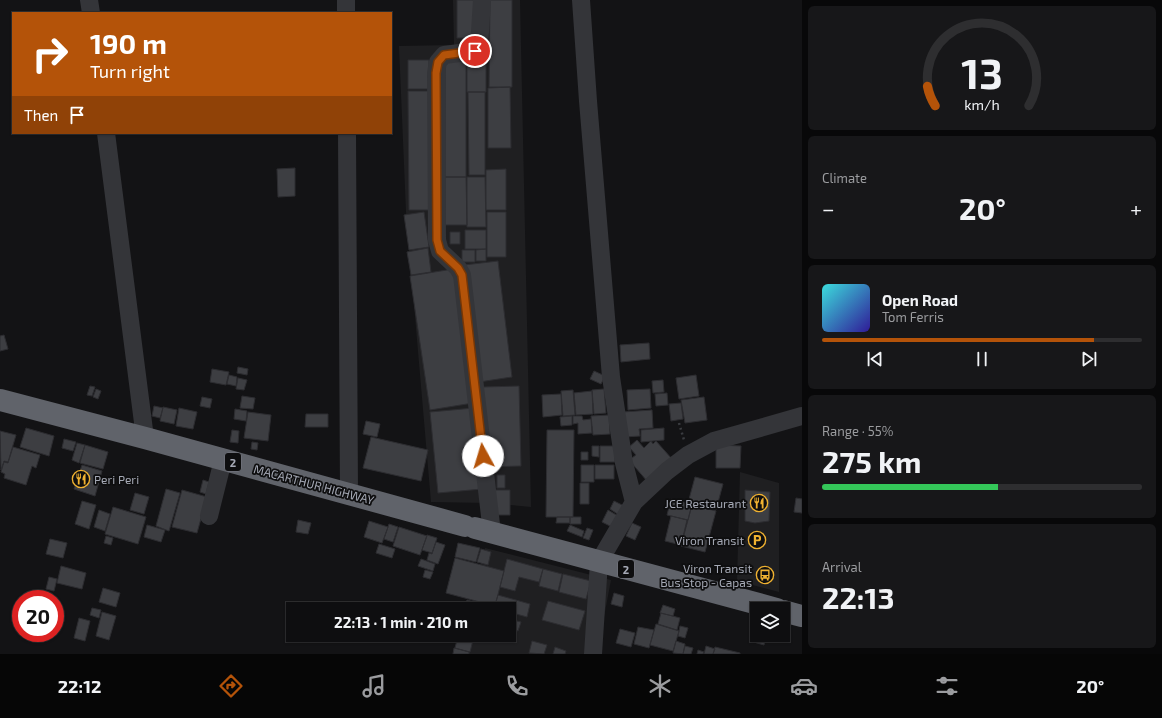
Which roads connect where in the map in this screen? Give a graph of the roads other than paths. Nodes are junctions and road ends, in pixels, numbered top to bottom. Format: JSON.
{"nodes":[{"id":1,"x":89,"y":0,"type":"edge"},
{"id":2,"x":346,"y":0,"type":"edge"},
{"id":3,"x":482,"y":0,"type":"edge"},
{"id":4,"x":581,"y":0,"type":"edge"},
{"id":5,"x":91,"y":12,"type":"edge"},
{"id":6,"x":346,"y":12,"type":"edge"},
{"id":7,"x":106,"y":134,"type":"edge"},
{"id":8,"x":347,"y":134,"type":"edge"},
{"id":9,"x":0,"y":400,"type":"edge"},
{"id":10,"x":802,"y":416,"type":"edge"},
{"id":11,"x":145,"y":438,"type":"junction"},
{"id":12,"x":223,"y":460,"type":"junction"},
{"id":13,"x":349,"y":494,"type":"junction"},
{"id":14,"x":634,"y":502,"type":"junction"},
{"id":15,"x":209,"y":516,"type":"dead end"},
{"id":16,"x":477,"y":529,"type":"junction"},
{"id":17,"x":599,"y":562,"type":"junction"},
{"id":18,"x":750,"y":602,"type":"edge"},
{"id":19,"x":790,"y":613,"type":"edge"},
{"id":20,"x":802,"y":616,"type":"edge"},
{"id":21,"x":593,"y":654,"type":"edge"}],
"edges":[{"from":1,"to":5,"type":"street"},
{"from":2,"to":6,"type":"street"},
{"from":3,"to":16,"type":"street"},
{"from":4,"to":14,"type":"street"},
{"from":7,"to":11,"type":"street"},
{"from":8,"to":13,"type":"street"},
{"from":9,"to":11,"type":"highway","name":"MACARTHUR HIGHWAY","number":"2"},
{"from":10,"to":14,"type":"street"},
{"from":11,"to":12,"type":"highway","name":"MACARTHUR HIGHWAY","number":"2"},
{"from":12,"to":13,"type":"highway","name":"MACARTHUR HIGHWAY","number":"2"},
{"from":12,"to":15,"type":"street"},
{"from":13,"to":16,"type":"highway","name":"MACARTHUR HIGHWAY","number":"2"},
{"from":14,"to":17,"type":"street"},
{"from":16,"to":17,"type":"highway","name":"MACARTHUR HIGHWAY","number":"2"},
{"from":17,"to":18,"type":"highway","name":"MACARTHUR HIGHWAY","number":"2"},
{"from":17,"to":21,"type":"street"},
{"from":19,"to":20,"type":"highway"}]}
